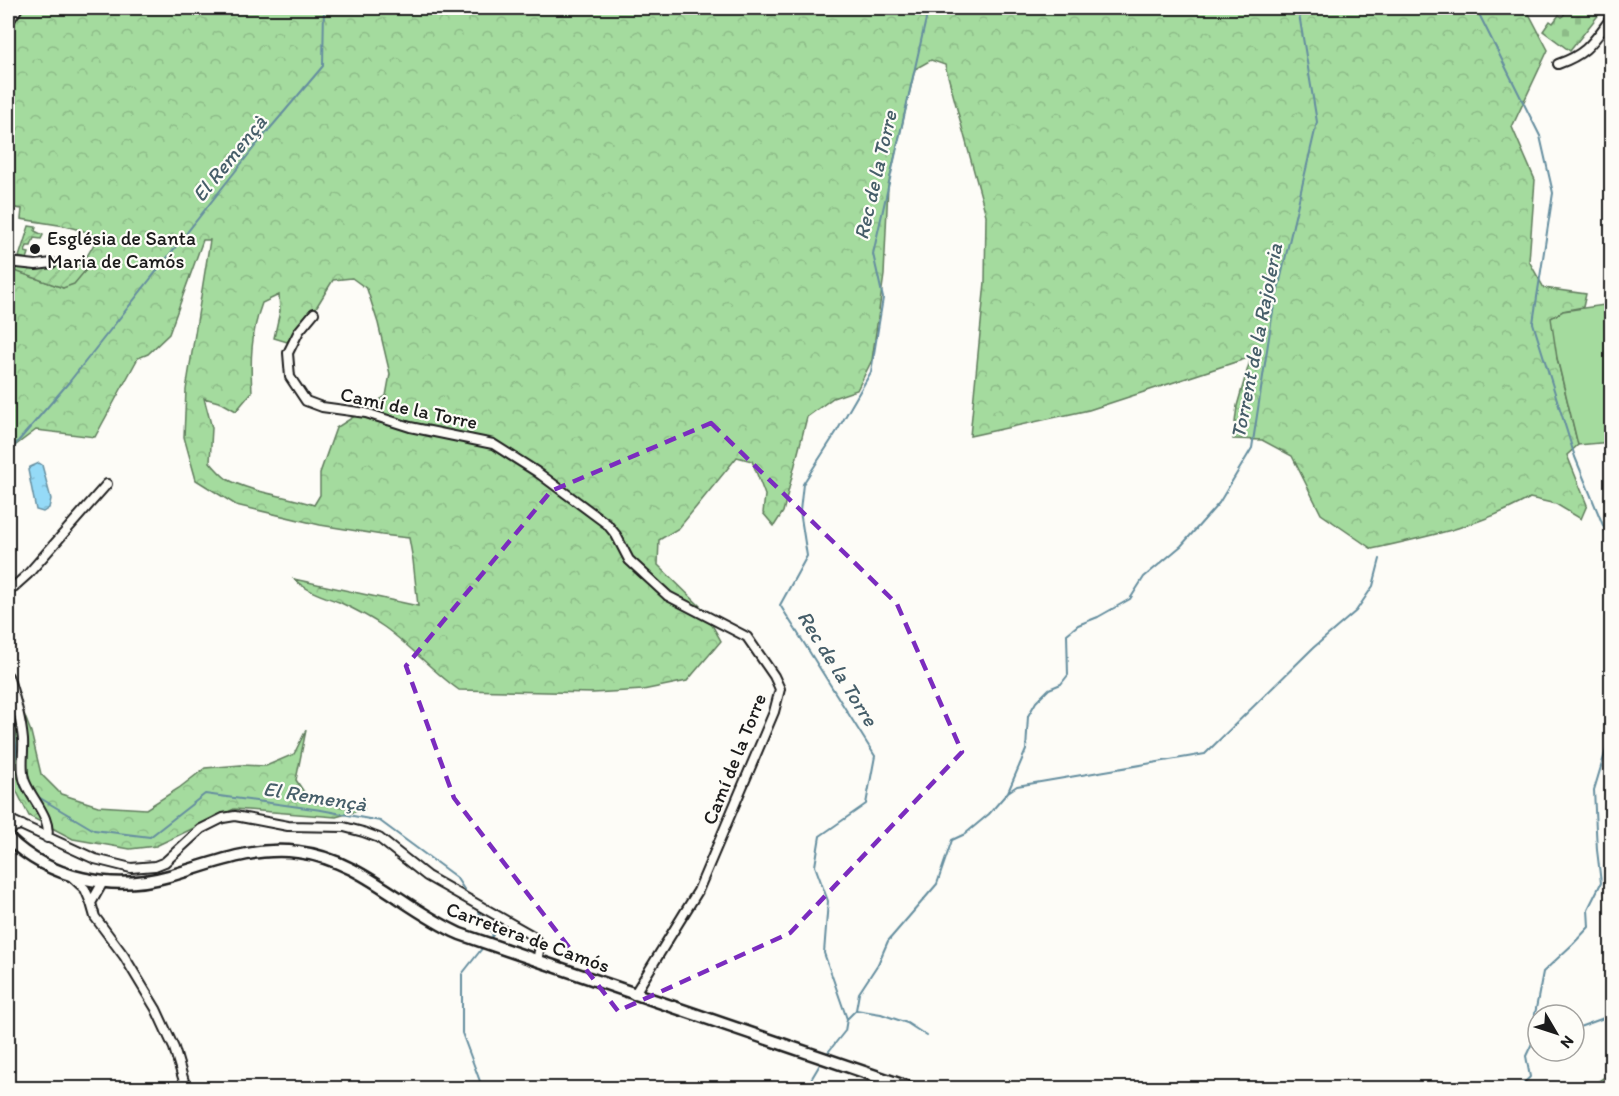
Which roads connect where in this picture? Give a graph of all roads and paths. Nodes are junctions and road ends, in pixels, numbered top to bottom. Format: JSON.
{"nodes":[{"id":1,"x":18,"y":8,"type":"edge"},
{"id":2,"x":1611,"y":17,"type":"edge"},
{"id":3,"x":8,"y":23,"type":"edge"},
{"id":4,"x":1558,"y":64,"type":"dead end"},
{"id":5,"x":8,"y":262,"type":"edge"},
{"id":6,"x":52,"y":263,"type":"dead end"},
{"id":7,"x":314,"y":313,"type":"dead end"},
{"id":8,"x":107,"y":484,"type":"dead end"},
{"id":9,"x":8,"y":592,"type":"edge"},
{"id":10,"x":8,"y":676,"type":"edge"},
{"id":11,"x":8,"y":819,"type":"edge"},
{"id":12,"x":22,"y":825,"type":"junction"},
{"id":13,"x":8,"y":837,"type":"edge"},
{"id":14,"x":47,"y":838,"type":"junction"},
{"id":15,"x":70,"y":875,"type":"junction"},
{"id":16,"x":98,"y":881,"type":"junction"},
{"id":17,"x":87,"y":893,"type":"junction"},
{"id":18,"x":91,"y":903,"type":"junction"},
{"id":19,"x":532,"y":959,"type":"junction"},
{"id":20,"x":634,"y":994,"type":"junction"},
{"id":21,"x":186,"y":1089,"type":"edge"},
{"id":22,"x":911,"y":1089,"type":"edge"}],
"edges":[{"from":1,"to":3,"type":"street"},
{"from":2,"to":4,"type":"street"},
{"from":5,"to":6,"type":"street"},
{"from":7,"to":20,"type":"street","name":"Camí de la Torre"},
{"from":8,"to":9,"type":"street"},
{"from":10,"to":14,"type":"street"},
{"from":11,"to":12,"type":"street"},
{"from":12,"to":13,"type":"street"},
{"from":12,"to":14,"type":"street"},
{"from":13,"to":15,"type":"street","name":"Carretera de Camós"},
{"from":14,"to":19,"type":"street"},
{"from":15,"to":16,"type":"street","name":"Carretera de Camós"},
{"from":15,"to":17,"type":"street"},
{"from":16,"to":17,"type":"street"},
{"from":16,"to":18,"type":"street"},
{"from":16,"to":19,"type":"street","name":"Carretera de Camós"},
{"from":17,"to":18,"type":"street"},
{"from":18,"to":21,"type":"street"},
{"from":19,"to":20,"type":"street","name":"Carretera de Camós"},
{"from":20,"to":22,"type":"street","name":"Carretera de Camós"}]}
